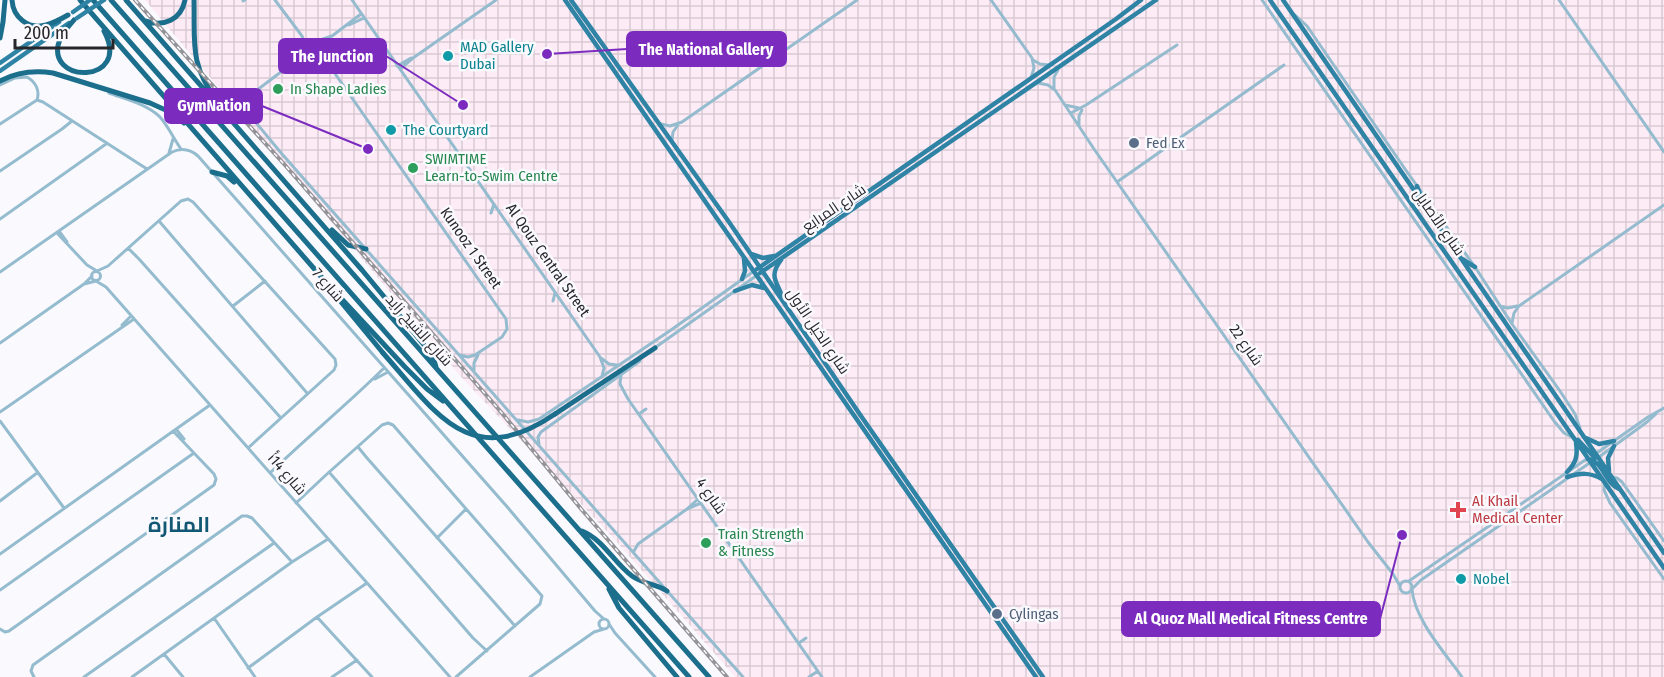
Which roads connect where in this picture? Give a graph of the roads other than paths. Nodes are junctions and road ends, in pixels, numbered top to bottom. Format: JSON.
{"nodes":[{"id":1,"x":5,"y":0,"type":"edge"},
{"id":2,"x":12,"y":0,"type":"edge"},
{"id":3,"x":80,"y":0,"type":"edge"},
{"id":4,"x":91,"y":0,"type":"edge"},
{"id":5,"x":104,"y":0,"type":"edge"},
{"id":6,"x":111,"y":0,"type":"edge"},
{"id":7,"x":126,"y":0,"type":"edge"},
{"id":8,"x":185,"y":0,"type":"edge"},
{"id":9,"x":194,"y":0,"type":"edge"},
{"id":10,"x":275,"y":0,"type":"edge"},
{"id":11,"x":352,"y":0,"type":"edge"},
{"id":12,"x":496,"y":0,"type":"edge"},
{"id":13,"x":565,"y":0,"type":"edge"},
{"id":14,"x":572,"y":0,"type":"edge"},
{"id":15,"x":857,"y":0,"type":"edge"},
{"id":16,"x":991,"y":0,"type":"edge"},
{"id":17,"x":1141,"y":0,"type":"edge"},
{"id":18,"x":1156,"y":0,"type":"edge"},
{"id":19,"x":1262,"y":0,"type":"edge"},
{"id":20,"x":1270,"y":0,"type":"edge"},
{"id":21,"x":1283,"y":0,"type":"edge"},
{"id":22,"x":1559,"y":0,"type":"edge"},
{"id":23,"x":71,"y":13,"type":"junction"},
{"id":24,"x":1291,"y":13,"type":"junction"},
{"id":25,"x":362,"y":16,"type":"junction"},
{"id":26,"x":75,"y":19,"type":"junction"},
{"id":27,"x":143,"y":20,"type":"junction"},
{"id":28,"x":99,"y":22,"type":"junction"},
{"id":29,"x":300,"y":33,"type":"junction"},
{"id":30,"x":332,"y":36,"type":"junction"},
{"id":31,"x":0,"y":38,"type":"edge"},
{"id":32,"x":316,"y":40,"type":"junction"},
{"id":33,"x":1177,"y":45,"type":"dead end"},
{"id":34,"x":307,"y":47,"type":"junction"},
{"id":35,"x":323,"y":48,"type":"junction"},
{"id":36,"x":315,"y":56,"type":"junction"},
{"id":37,"x":413,"y":58,"type":"junction"},
{"id":38,"x":1032,"y":58,"type":"junction"},
{"id":39,"x":298,"y":59,"type":"junction"},
{"id":40,"x":1068,"y":61,"type":"junction"},
{"id":41,"x":0,"y":63,"type":"edge"},
{"id":42,"x":1052,"y":64,"type":"junction"},
{"id":43,"x":329,"y":65,"type":"junction"},
{"id":44,"x":1284,"y":65,"type":"dead end"},
{"id":45,"x":397,"y":66,"type":"junction"},
{"id":46,"x":400,"y":70,"type":"junction"},
{"id":47,"x":0,"y":71,"type":"edge"},
{"id":48,"x":1032,"y":82,"type":"junction"},
{"id":49,"x":0,"y":83,"type":"edge"},
{"id":50,"x":93,"y":85,"type":"junction"},
{"id":51,"x":1055,"y":90,"type":"junction"},
{"id":52,"x":37,"y":100,"type":"junction"},
{"id":53,"x":1065,"y":105,"type":"junction"},
{"id":54,"x":1081,"y":109,"type":"junction"},
{"id":55,"x":1071,"y":115,"type":"junction"},
{"id":56,"x":70,"y":120,"type":"junction"},
{"id":57,"x":682,"y":122,"type":"junction"},
{"id":58,"x":658,"y":123,"type":"junction"},
{"id":59,"x":0,"y":124,"type":"edge"},
{"id":60,"x":236,"y":125,"type":"junction"},
{"id":61,"x":1080,"y":127,"type":"junction"},
{"id":62,"x":195,"y":132,"type":"junction"},
{"id":63,"x":173,"y":137,"type":"junction"},
{"id":64,"x":105,"y":143,"type":"junction"},
{"id":65,"x":672,"y":143,"type":"junction"},
{"id":66,"x":181,"y":149,"type":"junction"},
{"id":67,"x":1664,"y":152,"type":"edge"},
{"id":68,"x":168,"y":155,"type":"junction"},
{"id":69,"x":135,"y":162,"type":"junction"},
{"id":70,"x":147,"y":170,"type":"junction"},
{"id":71,"x":0,"y":171,"type":"edge"},
{"id":72,"x":212,"y":172,"type":"junction"},
{"id":73,"x":143,"y":173,"type":"junction"},
{"id":74,"x":1117,"y":182,"type":"junction"},
{"id":75,"x":1417,"y":186,"type":"junction"},
{"id":76,"x":252,"y":197,"type":"junction"},
{"id":77,"x":494,"y":204,"type":"junction"},
{"id":78,"x":1664,"y":205,"type":"edge"},
{"id":79,"x":1424,"y":206,"type":"junction"},
{"id":80,"x":309,"y":208,"type":"junction"},
{"id":81,"x":491,"y":213,"type":"dead end"},
{"id":82,"x":0,"y":219,"type":"edge"},
{"id":83,"x":157,"y":222,"type":"junction"},
{"id":84,"x":58,"y":232,"type":"junction"},
{"id":85,"x":129,"y":247,"type":"junction"},
{"id":86,"x":366,"y":249,"type":"junction"},
{"id":87,"x":751,"y":254,"type":"junction"},
{"id":88,"x":777,"y":255,"type":"junction"},
{"id":89,"x":744,"y":256,"type":"junction"},
{"id":90,"x":1459,"y":256,"type":"junction"},
{"id":91,"x":784,"y":257,"type":"junction"},
{"id":92,"x":87,"y":265,"type":"junction"},
{"id":93,"x":108,"y":266,"type":"junction"},
{"id":94,"x":1475,"y":267,"type":"junction"},
{"id":95,"x":761,"y":269,"type":"junction"},
{"id":96,"x":97,"y":271,"type":"junction"},
{"id":97,"x":0,"y":272,"type":"edge"},
{"id":98,"x":755,"y":274,"type":"junction"},
{"id":99,"x":92,"y":275,"type":"junction"},
{"id":100,"x":101,"y":276,"type":"junction"},
{"id":101,"x":742,"y":279,"type":"junction"},
{"id":102,"x":264,"y":280,"type":"junction"},
{"id":103,"x":324,"y":280,"type":"junction"},
{"id":104,"x":96,"y":281,"type":"junction"},
{"id":105,"x":84,"y":284,"type":"junction"},
{"id":106,"x":106,"y":287,"type":"junction"},
{"id":107,"x":765,"y":289,"type":"junction"},
{"id":108,"x":555,"y":291,"type":"junction"},
{"id":109,"x":735,"y":291,"type":"junction"},
{"id":110,"x":553,"y":302,"type":"dead end"},
{"id":111,"x":783,"y":302,"type":"junction"},
{"id":112,"x":1500,"y":305,"type":"junction"},
{"id":113,"x":1519,"y":306,"type":"junction"},
{"id":114,"x":233,"y":307,"type":"junction"},
{"id":115,"x":133,"y":317,"type":"junction"},
{"id":116,"x":1512,"y":324,"type":"junction"},
{"id":117,"x":0,"y":343,"type":"edge"},
{"id":118,"x":655,"y":348,"type":"junction"},
{"id":119,"x":482,"y":351,"type":"junction"},
{"id":120,"x":459,"y":354,"type":"junction"},
{"id":121,"x":600,"y":357,"type":"junction"},
{"id":122,"x":620,"y":364,"type":"junction"},
{"id":123,"x":436,"y":367,"type":"junction"},
{"id":124,"x":384,"y":368,"type":"junction"},
{"id":125,"x":388,"y":372,"type":"junction"},
{"id":126,"x":476,"y":374,"type":"junction"},
{"id":127,"x":621,"y":375,"type":"junction"},
{"id":128,"x":602,"y":376,"type":"junction"},
{"id":129,"x":374,"y":380,"type":"junction"},
{"id":130,"x":608,"y":385,"type":"junction"},
{"id":131,"x":621,"y":388,"type":"junction"},
{"id":132,"x":308,"y":392,"type":"junction"},
{"id":133,"x":209,"y":404,"type":"junction"},
{"id":134,"x":448,"y":404,"type":"junction"},
{"id":135,"x":1664,"y":408,"type":"edge"},
{"id":136,"x":646,"y":409,"type":"dead end"},
{"id":137,"x":0,"y":411,"type":"edge"},
{"id":138,"x":639,"y":414,"type":"junction"},
{"id":139,"x":279,"y":418,"type":"junction"},
{"id":140,"x":516,"y":419,"type":"junction"},
{"id":141,"x":539,"y":419,"type":"junction"},
{"id":142,"x":0,"y":421,"type":"edge"},
{"id":143,"x":174,"y":430,"type":"junction"},
{"id":144,"x":543,"y":431,"type":"junction"},
{"id":145,"x":1582,"y":435,"type":"junction"},
{"id":146,"x":1575,"y":439,"type":"junction"},
{"id":147,"x":1614,"y":444,"type":"junction"},
{"id":148,"x":539,"y":446,"type":"junction"},
{"id":149,"x":247,"y":447,"type":"junction"},
{"id":150,"x":357,"y":447,"type":"junction"},
{"id":151,"x":193,"y":452,"type":"junction"},
{"id":152,"x":1593,"y":458,"type":"junction"},
{"id":153,"x":269,"y":472,"type":"junction"},
{"id":154,"x":328,"y":473,"type":"junction"},
{"id":155,"x":38,"y":475,"type":"junction"},
{"id":156,"x":1567,"y":475,"type":"junction"},
{"id":157,"x":1611,"y":477,"type":"junction"},
{"id":158,"x":1603,"y":481,"type":"junction"},
{"id":159,"x":1619,"y":489,"type":"junction"},
{"id":160,"x":1,"y":498,"type":"edge"},
{"id":161,"x":698,"y":499,"type":"junction"},
{"id":162,"x":295,"y":502,"type":"junction"},
{"id":163,"x":701,"y":503,"type":"junction"},
{"id":164,"x":63,"y":509,"type":"junction"},
{"id":165,"x":687,"y":509,"type":"junction"},
{"id":166,"x":467,"y":510,"type":"junction"},
{"id":167,"x":1496,"y":521,"type":"junction"},
{"id":168,"x":580,"y":530,"type":"junction"},
{"id":169,"x":1652,"y":535,"type":"junction"},
{"id":170,"x":436,"y":537,"type":"junction"},
{"id":171,"x":327,"y":538,"type":"junction"},
{"id":172,"x":1480,"y":540,"type":"junction"},
{"id":173,"x":273,"y":542,"type":"junction"},
{"id":174,"x":1664,"y":543,"type":"edge"},
{"id":175,"x":626,"y":544,"type":"junction"},
{"id":176,"x":638,"y":544,"type":"junction"},
{"id":177,"x":634,"y":553,"type":"junction"},
{"id":178,"x":1664,"y":553,"type":"edge"},
{"id":179,"x":0,"y":554,"type":"edge"},
{"id":180,"x":291,"y":563,"type":"junction"},
{"id":181,"x":1664,"y":568,"type":"edge"},
{"id":182,"x":1393,"y":574,"type":"junction"},
{"id":183,"x":1664,"y":579,"type":"edge"},
{"id":184,"x":1407,"y":580,"type":"junction"},
{"id":185,"x":756,"y":581,"type":"junction"},
{"id":186,"x":366,"y":582,"type":"junction"},
{"id":187,"x":607,"y":584,"type":"junction"},
{"id":188,"x":1400,"y":586,"type":"junction"},
{"id":189,"x":755,"y":589,"type":"dead end"},
{"id":190,"x":1412,"y":589,"type":"junction"},
{"id":191,"x":0,"y":590,"type":"edge"},
{"id":192,"x":667,"y":591,"type":"junction"},
{"id":193,"x":1403,"y":592,"type":"junction"},
{"id":194,"x":1414,"y":604,"type":"junction"},
{"id":195,"x":595,"y":611,"type":"junction"},
{"id":196,"x":318,"y":616,"type":"junction"},
{"id":197,"x":213,"y":619,"type":"junction"},
{"id":198,"x":603,"y":619,"type":"junction"},
{"id":199,"x":599,"y":624,"type":"junction"},
{"id":200,"x":609,"y":624,"type":"junction"},
{"id":201,"x":514,"y":627,"type":"junction"},
{"id":202,"x":0,"y":629,"type":"edge"},
{"id":203,"x":605,"y":629,"type":"junction"},
{"id":204,"x":594,"y":632,"type":"junction"},
{"id":205,"x":615,"y":633,"type":"junction"},
{"id":206,"x":806,"y":638,"type":"dead end"},
{"id":207,"x":799,"y":643,"type":"junction"},
{"id":208,"x":486,"y":652,"type":"junction"},
{"id":209,"x":165,"y":653,"type":"junction"},
{"id":210,"x":356,"y":659,"type":"junction"},
{"id":211,"x":247,"y":667,"type":"junction"},
{"id":212,"x":818,"y":670,"type":"junction"},
{"id":213,"x":34,"y":677,"type":"edge"},
{"id":214,"x":84,"y":677,"type":"edge"},
{"id":215,"x":132,"y":677,"type":"edge"},
{"id":216,"x":183,"y":677,"type":"edge"},
{"id":217,"x":255,"y":677,"type":"edge"},
{"id":218,"x":332,"y":677,"type":"edge"},
{"id":219,"x":372,"y":677,"type":"edge"},
{"id":220,"x":450,"y":677,"type":"edge"},
{"id":221,"x":458,"y":677,"type":"edge"},
{"id":222,"x":531,"y":677,"type":"edge"},
{"id":223,"x":655,"y":677,"type":"edge"},
{"id":224,"x":677,"y":677,"type":"edge"},
{"id":225,"x":689,"y":677,"type":"edge"},
{"id":226,"x":709,"y":677,"type":"edge"},
{"id":227,"x":743,"y":677,"type":"edge"},
{"id":228,"x":809,"y":677,"type":"edge"},
{"id":229,"x":822,"y":677,"type":"edge"},
{"id":230,"x":1036,"y":677,"type":"edge"},
{"id":231,"x":1043,"y":677,"type":"edge"},
{"id":232,"x":1462,"y":677,"type":"edge"}],
"edges":[{"from":1,"to":31,"type":"highway"},
{"from":2,"to":23,"type":"highway"},
{"from":3,"to":28,"type":"highway"},
{"from":4,"to":23,"type":"main road","bridge":true},
{"from":4,"to":134,"type":"highway","name":"شارع الشيخ زايد"},
{"from":5,"to":26,"type":"main road","bridge":true},
{"from":6,"to":123,"type":"highway","name":"شارع الشيخ زايد"},
{"from":7,"to":27,"type":"highway"},
{"from":8,"to":27,"type":"highway"},
{"from":9,"to":60,"type":"highway"},
{"from":10,"to":29,"type":"street"},
{"from":11,"to":25,"type":"street","name":"Al Qouz Central Street"},
{"from":12,"to":37,"type":"street"},
{"from":13,"to":89,"type":"main road","name":"شارع الخيل الأول"},
{"from":14,"to":58,"type":"main road","name":"شارع الخيل الأول"},
{"from":15,"to":57,"type":"street"},
{"from":16,"to":38,"type":"street"},
{"from":17,"to":42,"type":"main road","name":"شارع المرابع"},
{"from":18,"to":40,"type":"main road","name":"شارع المرابع"},
{"from":19,"to":146,"type":"street"},
{"from":20,"to":146,"type":"main road","name":"شارع الأصايل"},
{"from":21,"to":24,"type":"main road","name":"شارع الأصايل"},
{"from":22,"to":67,"type":"street"},
{"from":23,"to":41,"type":"main road"},
{"from":24,"to":75,"type":"street"},
{"from":24,"to":79,"type":"main road","name":"شارع الأصايل"},
{"from":25,"to":30,"type":"street"},
{"from":25,"to":45,"type":"street","name":"Al Qouz Central Street"},
{"from":26,"to":28,"type":"highway"},
{"from":26,"to":47,"type":"main road"},
{"from":27,"to":60,"type":"highway"},
{"from":28,"to":62,"type":"highway"},
{"from":29,"to":32,"type":"street"},
{"from":29,"to":34,"type":"street"},
{"from":30,"to":32,"type":"street"},
{"from":30,"to":35,"type":"street"},
{"from":32,"to":34,"type":"street"},
{"from":32,"to":35,"type":"street"},
{"from":33,"to":54,"type":"street"},
{"from":34,"to":36,"type":"street"},
{"from":34,"to":39,"type":"street"},
{"from":35,"to":36,"type":"street"},
{"from":35,"to":43,"type":"street","name":"Kunooz 1 Street"},
{"from":36,"to":39,"type":"street"},
{"from":36,"to":43,"type":"street","name":"Kunooz 1 Street"},
{"from":37,"to":45,"type":"street"},
{"from":37,"to":46,"type":"street"},
{"from":38,"to":42,"type":"street"},
{"from":38,"to":48,"type":"street"},
{"from":39,"to":86,"type":"street"},
{"from":40,"to":48,"type":"main road","name":"شارع المرابع"},
{"from":40,"to":51,"type":"street"},
{"from":42,"to":48,"type":"main road","name":"شارع المرابع"},
{"from":43,"to":119,"type":"street","name":"Kunooz 1 Street"},
{"from":44,"to":74,"type":"street"},
{"from":45,"to":46,"type":"street","name":"Al Qouz Central Street"},
{"from":46,"to":77,"type":"street","name":"Al Qouz Central Street"},
{"from":48,"to":51,"type":"street"},
{"from":48,"to":88,"type":"main road","name":"شارع المرابع"},
{"from":48,"to":91,"type":"main road","name":"شارع المرابع"},
{"from":49,"to":50,"type":"highway"},
{"from":49,"to":52,"type":"street"},
{"from":50,"to":62,"type":"highway"},
{"from":50,"to":63,"type":"street"},
{"from":51,"to":53,"type":"street","name":"شارع 22"},
{"from":52,"to":56,"type":"street"},
{"from":52,"to":59,"type":"street"},
{"from":53,"to":54,"type":"street"},
{"from":53,"to":55,"type":"street","name":"شارع 22"},
{"from":54,"to":55,"type":"street"},
{"from":54,"to":61,"type":"street"},
{"from":55,"to":61,"type":"street","name":"شارع 22"},
{"from":56,"to":64,"type":"street"},
{"from":56,"to":71,"type":"street"},
{"from":57,"to":58,"type":"street"},
{"from":57,"to":65,"type":"street"},
{"from":58,"to":65,"type":"main road","name":"شارع الخيل الأول"},
{"from":60,"to":80,"type":"highway"},
{"from":61,"to":74,"type":"street","name":"شارع 22"},
{"from":62,"to":76,"type":"highway"},
{"from":63,"to":66,"type":"street"},
{"from":63,"to":68,"type":"street"},
{"from":64,"to":69,"type":"street"},
{"from":64,"to":82,"type":"street"},
{"from":65,"to":87,"type":"main road","name":"شارع الخيل الأول"},
{"from":66,"to":68,"type":"street"},
{"from":66,"to":72,"type":"street","name":"شارع 7"},
{"from":68,"to":70,"type":"street"},
{"from":69,"to":70,"type":"street"},
{"from":69,"to":73,"type":"street"},
{"from":70,"to":73,"type":"street"},
{"from":72,"to":76,"type":"highway"},
{"from":72,"to":124,"type":"street","name":"شارع 7"},
{"from":73,"to":84,"type":"street"},
{"from":74,"to":182,"type":"street","name":"شارع 22"},
{"from":75,"to":79,"type":"main road"},
{"from":75,"to":94,"type":"street"},
{"from":76,"to":103,"type":"highway"},
{"from":77,"to":81,"type":"street"},
{"from":77,"to":108,"type":"street","name":"Al Qouz Central Street"},
{"from":78,"to":113,"type":"street"},
{"from":79,"to":90,"type":"main road","name":"شارع الأصايل"},
{"from":80,"to":86,"type":"highway"},
{"from":80,"to":123,"type":"highway"},
{"from":83,"to":85,"type":"street"},
{"from":83,"to":102,"type":"street"},
{"from":83,"to":114,"type":"street"},
{"from":84,"to":92,"type":"street"},
{"from":84,"to":97,"type":"street"},
{"from":85,"to":93,"type":"street"},
{"from":85,"to":139,"type":"street"},
{"from":86,"to":120,"type":"street"},
{"from":87,"to":88,"type":"main road"},
{"from":87,"to":95,"type":"main road","name":"شارع الخيل الأول"},
{"from":88,"to":95,"type":"main road","name":"شارع المرابع"},
{"from":89,"to":98,"type":"main road","name":"شارع الخيل الأول"},
{"from":89,"to":101,"type":"main road"},
{"from":90,"to":94,"type":"main road"},
{"from":90,"to":145,"type":"main road","name":"شارع الأصايل"},
{"from":91,"to":95,"type":"main road","name":"شارع المرابع"},
{"from":91,"to":111,"type":"main road"},
{"from":92,"to":96,"type":"street"},
{"from":92,"to":99,"type":"street"},
{"from":93,"to":96,"type":"street"},
{"from":93,"to":100,"type":"street"},
{"from":94,"to":112,"type":"street"},
{"from":95,"to":98,"type":"main road","name":"شارع المرابع"},
{"from":95,"to":111,"type":"main road","name":"شارع الخيل الأول"},
{"from":96,"to":99,"type":"street"},
{"from":96,"to":100,"type":"street"},
{"from":98,"to":101,"type":"street","name":"شارع المرابع"},
{"from":98,"to":107,"type":"main road","name":"شارع الخيل الأول"},
{"from":98,"to":109,"type":"street","name":"شارع المرابع"},
{"from":99,"to":104,"type":"street"},
{"from":99,"to":105,"type":"street"},
{"from":100,"to":104,"type":"street"},
{"from":100,"to":106,"type":"street","name":"شارع 14أ"},
{"from":101,"to":122,"type":"street","name":"شارع المرابع"},
{"from":102,"to":114,"type":"street"},
{"from":102,"to":132,"type":"street"},
{"from":103,"to":118,"type":"highway","bridge":true},
{"from":103,"to":134,"type":"highway"},
{"from":104,"to":105,"type":"street"},
{"from":104,"to":106,"type":"street","name":"شارع 14أ"},
{"from":105,"to":117,"type":"street"},
{"from":106,"to":115,"type":"street","name":"شارع 14أ"},
{"from":107,"to":109,"type":"main road"},
{"from":107,"to":230,"type":"main road","name":"شارع الخيل الأول"},
{"from":108,"to":110,"type":"street"},
{"from":108,"to":121,"type":"street","name":"Al Qouz Central Street"},
{"from":109,"to":118,"type":"street","name":"شارع المرابع"},
{"from":111,"to":231,"type":"main road","name":"شارع الخيل الأول"},
{"from":112,"to":113,"type":"street"},
{"from":112,"to":116,"type":"street"},
{"from":113,"to":116,"type":"street"},
{"from":114,"to":132,"type":"street"},
{"from":115,"to":133,"type":"street","name":"شارع 14أ"},
{"from":115,"to":137,"type":"street"},
{"from":116,"to":145,"type":"street"},
{"from":118,"to":127,"type":"street","name":"شارع المرابع"},
{"from":119,"to":120,"type":"street"},
{"from":119,"to":126,"type":"street"},
{"from":120,"to":126,"type":"street"},
{"from":121,"to":122,"type":"street"},
{"from":121,"to":128,"type":"street","name":"Al Qouz Central Street"},
{"from":122,"to":128,"type":"street","name":"شارع المرابع"},
{"from":123,"to":168,"type":"highway","name":"شارع الشيخ زايد"},
{"from":124,"to":125,"type":"street","name":"شارع 7"},
{"from":124,"to":129,"type":"street"},
{"from":125,"to":129,"type":"street"},
{"from":125,"to":195,"type":"street","name":"شارع 7"},
{"from":126,"to":140,"type":"street"},
{"from":127,"to":130,"type":"street","name":"شارع المرابع"},
{"from":127,"to":131,"type":"street"},
{"from":128,"to":141,"type":"street","name":"شارع المرابع"},
{"from":129,"to":153,"type":"street"},
{"from":130,"to":131,"type":"street"},
{"from":130,"to":144,"type":"street","name":"شارع المرابع"},
{"from":131,"to":138,"type":"street","name":"شارع 4"},
{"from":132,"to":139,"type":"street"},
{"from":133,"to":143,"type":"street"},
{"from":133,"to":149,"type":"street","name":"شارع 14أ"},
{"from":134,"to":187,"type":"highway","name":"شارع الشيخ زايد"},
{"from":135,"to":147,"type":"street"},
{"from":136,"to":138,"type":"street"},
{"from":138,"to":161,"type":"street","name":"شارع 4"},
{"from":139,"to":149,"type":"street"},
{"from":140,"to":141,"type":"street"},
{"from":140,"to":148,"type":"street"},
{"from":141,"to":144,"type":"street"},
{"from":142,"to":155,"type":"street"},
{"from":143,"to":151,"type":"street"},
{"from":143,"to":164,"type":"street"},
{"from":144,"to":148,"type":"street"},
{"from":145,"to":147,"type":"main road"},
{"from":145,"to":152,"type":"main road","name":"شارع الأصايل"},
{"from":146,"to":152,"type":"main road","name":"شارع الأصايل"},
{"from":146,"to":156,"type":"main road"},
{"from":147,"to":152,"type":"street"},
{"from":147,"to":157,"type":"main road"},
{"from":148,"to":175,"type":"street"},
{"from":149,"to":153,"type":"street","name":"شارع 14أ"},
{"from":150,"to":154,"type":"street"},
{"from":150,"to":166,"type":"street"},
{"from":150,"to":170,"type":"street"},
{"from":151,"to":191,"type":"street"},
{"from":151,"to":202,"type":"street"},
{"from":152,"to":156,"type":"street"},
{"from":152,"to":157,"type":"main road","name":"شارع الأصايل"},
{"from":152,"to":158,"type":"main road","name":"شارع الأصايل"},
{"from":152,"to":159,"type":"main road"},
{"from":153,"to":162,"type":"street","name":"شارع 14أ"},
{"from":154,"to":162,"type":"street"},
{"from":154,"to":208,"type":"street"},
{"from":155,"to":160,"type":"street"},
{"from":155,"to":164,"type":"street"},
{"from":156,"to":158,"type":"main road"},
{"from":156,"to":167,"type":"street"},
{"from":156,"to":172,"type":"street"},
{"from":157,"to":159,"type":"main road","name":"شارع الأصايل"},
{"from":157,"to":174,"type":"street"},
{"from":158,"to":181,"type":"main road","name":"شارع الأصايل"},
{"from":158,"to":183,"type":"street"},
{"from":159,"to":169,"type":"main road","name":"شارع الأصايل"},
{"from":161,"to":163,"type":"street","name":"شارع 4"},
{"from":161,"to":165,"type":"street"},
{"from":162,"to":171,"type":"street","name":"شارع 14أ"},
{"from":163,"to":165,"type":"street"},
{"from":163,"to":185,"type":"street","name":"شارع 4"},
{"from":164,"to":179,"type":"street"},
{"from":165,"to":176,"type":"street"},
{"from":166,"to":170,"type":"street"},
{"from":166,"to":201,"type":"street"},
{"from":167,"to":172,"type":"street"},
{"from":167,"to":184,"type":"street"},
{"from":168,"to":192,"type":"highway"},
{"from":168,"to":226,"type":"highway","name":"شارع الشيخ زايد"},
{"from":169,"to":174,"type":"main road"},
{"from":169,"to":178,"type":"main road","name":"شارع الأصايل"},
{"from":170,"to":201,"type":"street"},
{"from":171,"to":180,"type":"street"},
{"from":171,"to":186,"type":"street","name":"شارع 14أ"},
{"from":172,"to":190,"type":"street"},
{"from":173,"to":180,"type":"street"},
{"from":173,"to":213,"type":"street"},
{"from":173,"to":214,"type":"street"},
{"from":175,"to":176,"type":"street"},
{"from":175,"to":177,"type":"street"},
{"from":176,"to":177,"type":"street"},
{"from":177,"to":192,"type":"street"},
{"from":180,"to":197,"type":"street"},
{"from":182,"to":184,"type":"street","name":"شارع 22"},
{"from":182,"to":188,"type":"street","name":"شارع 22"},
{"from":184,"to":188,"type":"street"},
{"from":184,"to":190,"type":"street"},
{"from":185,"to":189,"type":"street"},
{"from":185,"to":207,"type":"street","name":"شارع 4"},
{"from":186,"to":196,"type":"street"},
{"from":186,"to":220,"type":"street","name":"شارع 14أ"},
{"from":187,"to":224,"type":"highway"},
{"from":187,"to":225,"type":"highway","name":"شارع الشيخ زايد"},
{"from":188,"to":193,"type":"street"},
{"from":190,"to":193,"type":"street"},
{"from":190,"to":194,"type":"street"},
{"from":192,"to":227,"type":"street"},
{"from":193,"to":194,"type":"street"},
{"from":194,"to":232,"type":"street"},
{"from":195,"to":198,"type":"street","name":"شارع 7"},
{"from":195,"to":199,"type":"street","name":"شارع 7"},
{"from":196,"to":210,"type":"street"},
{"from":196,"to":211,"type":"street"},
{"from":197,"to":209,"type":"street"},
{"from":197,"to":211,"type":"street"},
{"from":198,"to":199,"type":"street"},
{"from":198,"to":200,"type":"street"},
{"from":199,"to":203,"type":"street"},
{"from":199,"to":204,"type":"street"},
{"from":200,"to":203,"type":"street"},
{"from":200,"to":205,"type":"street"},
{"from":201,"to":208,"type":"street"},
{"from":203,"to":204,"type":"street"},
{"from":203,"to":205,"type":"street"},
{"from":204,"to":222,"type":"street"},
{"from":205,"to":223,"type":"street"},
{"from":206,"to":207,"type":"street"},
{"from":207,"to":212,"type":"street","name":"شارع 4"},
{"from":208,"to":221,"type":"street"},
{"from":209,"to":215,"type":"street"},
{"from":209,"to":216,"type":"street"},
{"from":210,"to":218,"type":"street"},
{"from":210,"to":219,"type":"street"},
{"from":211,"to":217,"type":"street"},
{"from":212,"to":228,"type":"street"},
{"from":212,"to":229,"type":"street","name":"شارع 4"}]}
